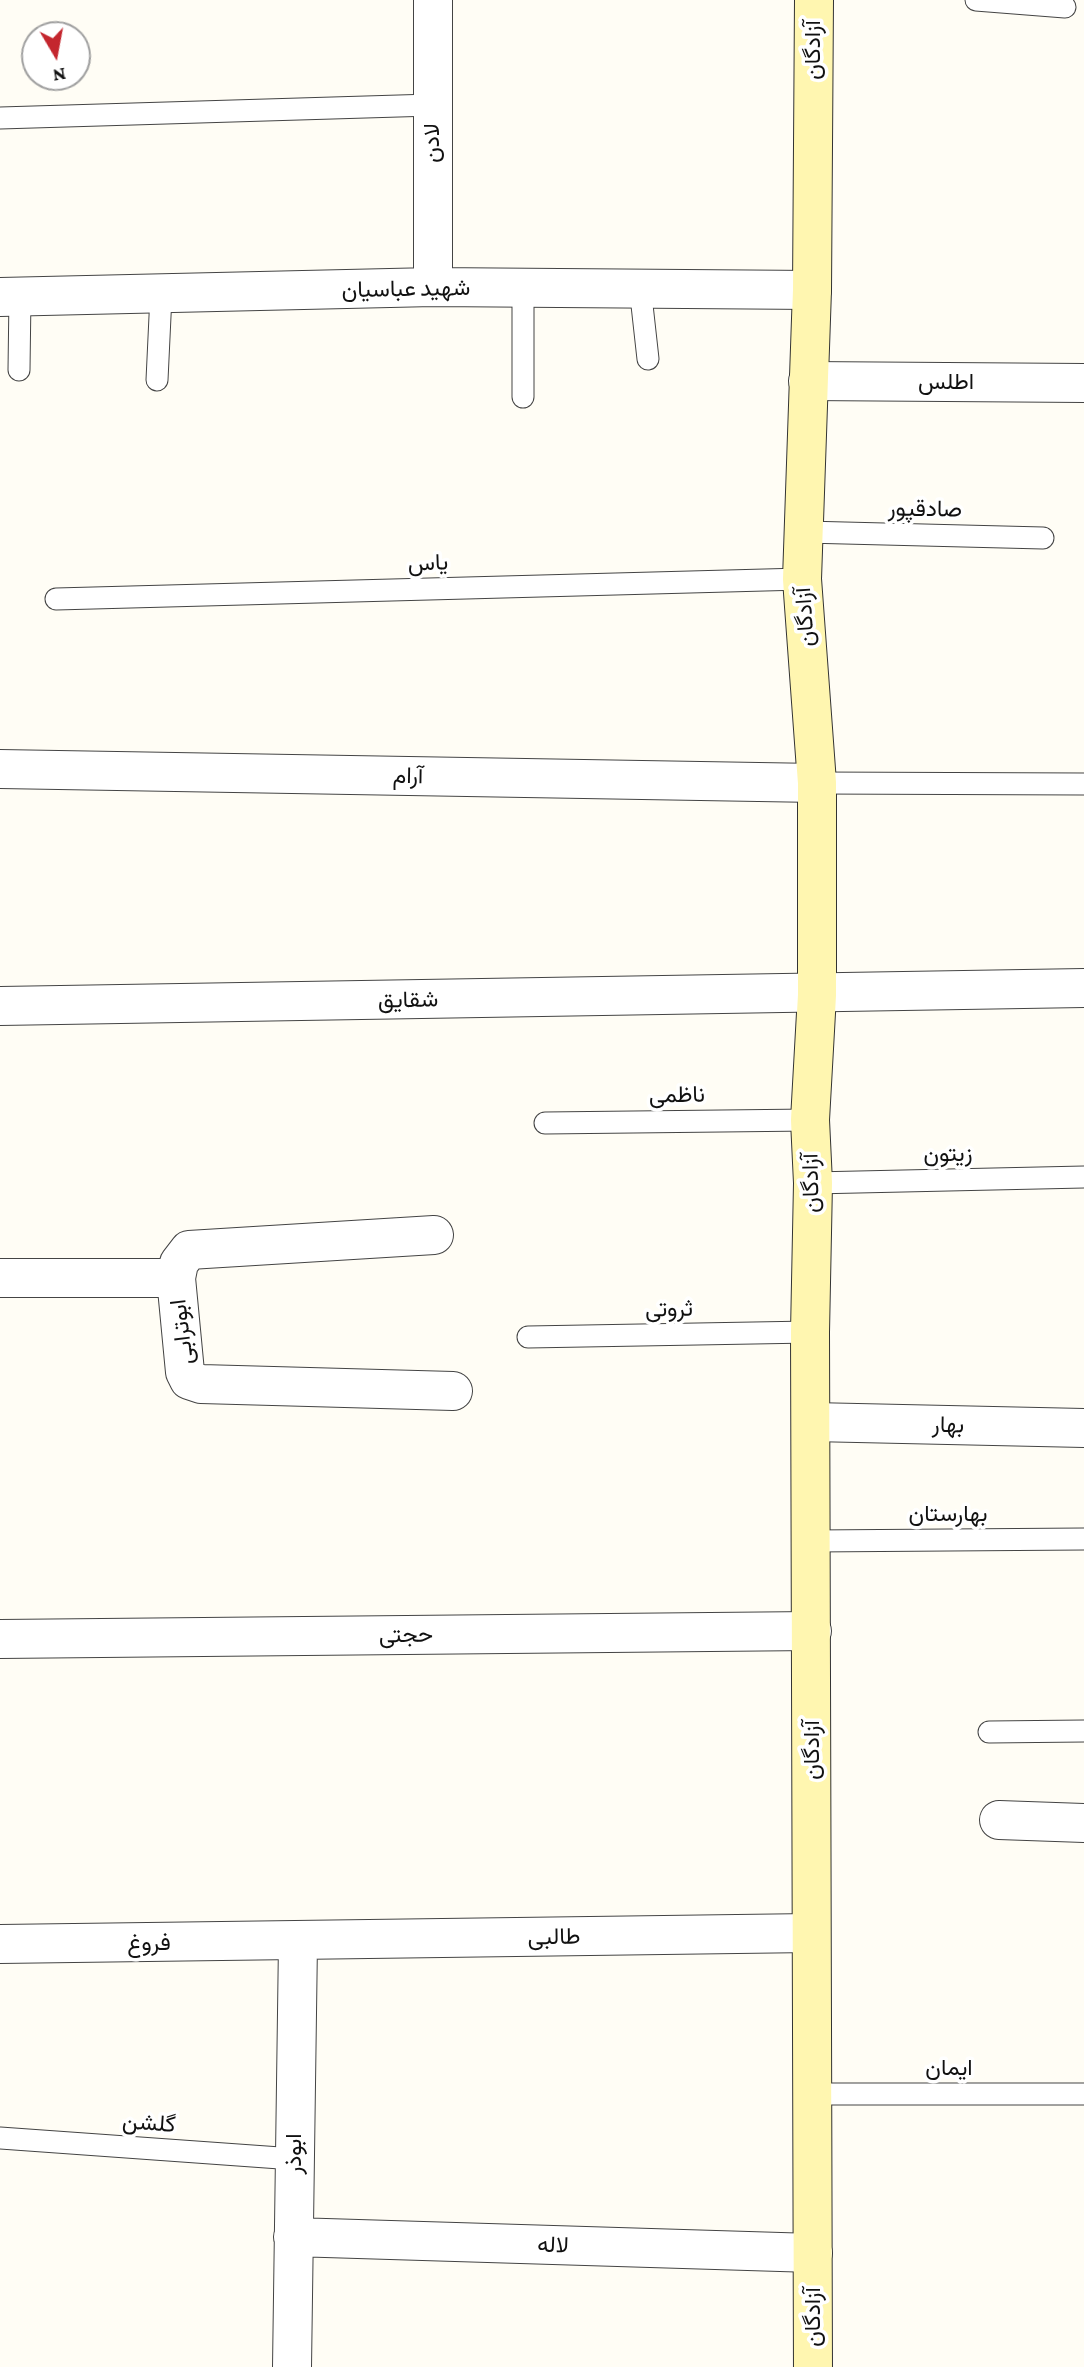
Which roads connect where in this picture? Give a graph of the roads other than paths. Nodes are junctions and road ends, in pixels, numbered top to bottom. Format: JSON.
{"nodes":[{"id":1,"x":433,"y":0,"type":"edge"},
{"id":2,"x":814,"y":0,"type":"edge"},
{"id":3,"x":976,"y":0,"type":"edge"},
{"id":4,"x":1065,"y":7,"type":"dead end"},
{"id":5,"x":432,"y":105,"type":"junction"},
{"id":6,"x":0,"y":118,"type":"edge"},
{"id":7,"x":433,"y":287,"type":"junction"},
{"id":8,"x":523,"y":287,"type":"junction"},
{"id":9,"x":640,"y":287,"type":"junction"},
{"id":10,"x":812,"y":290,"type":"junction"},
{"id":11,"x":161,"y":295,"type":"junction"},
{"id":12,"x":10,"y":296,"type":"edge"},
{"id":13,"x":649,"y":359,"type":"dead end"},
{"id":14,"x":19,"y":370,"type":"dead end"},
{"id":15,"x":157,"y":380,"type":"dead end"},
{"id":16,"x":807,"y":381,"type":"junction"},
{"id":17,"x":1084,"y":383,"type":"edge"},
{"id":18,"x":523,"y":397,"type":"dead end"},
{"id":19,"x":805,"y":532,"type":"junction"},
{"id":20,"x":1043,"y":538,"type":"dead end"},
{"id":21,"x":802,"y":579,"type":"junction"},
{"id":22,"x":56,"y":599,"type":"dead end"},
{"id":23,"x":0,"y":769,"type":"edge"},
{"id":24,"x":817,"y":783,"type":"junction"},
{"id":25,"x":1084,"y":784,"type":"edge"},
{"id":26,"x":1084,"y":988,"type":"edge"},
{"id":27,"x":817,"y":995,"type":"junction"},
{"id":28,"x":0,"y":1006,"type":"edge"},
{"id":29,"x":810,"y":1120,"type":"junction"},
{"id":30,"x":545,"y":1123,"type":"dead end"},
{"id":31,"x":1084,"y":1177,"type":"edge"},
{"id":32,"x":813,"y":1183,"type":"junction"},
{"id":33,"x":434,"y":1235,"type":"dead end"},
{"id":34,"x":176,"y":1278,"type":"junction"},
{"id":35,"x":0,"y":1279,"type":"edge"},
{"id":36,"x":810,"y":1332,"type":"junction"},
{"id":37,"x":528,"y":1337,"type":"dead end"},
{"id":38,"x":453,"y":1391,"type":"dead end"},
{"id":39,"x":812,"y":1422,"type":"junction"},
{"id":40,"x":1084,"y":1428,"type":"edge"},
{"id":41,"x":1084,"y":1539,"type":"edge"},
{"id":42,"x":813,"y":1541,"type":"junction"},
{"id":43,"x":812,"y":1631,"type":"junction"},
{"id":44,"x":0,"y":1639,"type":"edge"},
{"id":45,"x":1084,"y":1731,"type":"edge"},
{"id":46,"x":989,"y":1732,"type":"dead end"},
{"id":47,"x":999,"y":1820,"type":"dead end"},
{"id":48,"x":1084,"y":1822,"type":"edge"},
{"id":49,"x":811,"y":1933,"type":"junction"},
{"id":50,"x":298,"y":1942,"type":"junction"},
{"id":51,"x":0,"y":1944,"type":"edge"},
{"id":52,"x":813,"y":2094,"type":"junction"},
{"id":53,"x":1084,"y":2094,"type":"edge"},
{"id":54,"x":0,"y":2138,"type":"edge"},
{"id":55,"x":293,"y":2159,"type":"junction"},
{"id":56,"x":293,"y":2238,"type":"junction"},
{"id":57,"x":813,"y":2253,"type":"junction"},
{"id":58,"x":292,"y":2367,"type":"edge"},
{"id":59,"x":813,"y":2367,"type":"edge"}],
"edges":[{"from":1,"to":5,"type":"street","name":"لادن"},
{"from":2,"to":10,"type":"street","name":"آزادگان"},
{"from":3,"to":4,"type":"lane"},
{"from":5,"to":6,"type":"lane"},
{"from":5,"to":7,"type":"street","name":"لادن"},
{"from":7,"to":8,"type":"street","name":"شهید عباسیان"},
{"from":7,"to":11,"type":"street","name":"شهید عباسیان"},
{"from":8,"to":9,"type":"street","name":"شهید عباسیان"},
{"from":8,"to":18,"type":"lane"},
{"from":9,"to":10,"type":"street","name":"شهید عباسیان"},
{"from":9,"to":13,"type":"lane"},
{"from":10,"to":16,"type":"street","name":"آزادگان"},
{"from":11,"to":12,"type":"street","name":"شهید عباسیان"},
{"from":11,"to":15,"type":"lane"},
{"from":12,"to":14,"type":"lane"},
{"from":16,"to":17,"type":"street","name":"اطلس"},
{"from":16,"to":19,"type":"street","name":"آزادگان"},
{"from":19,"to":20,"type":"lane","name":"صادقپور"},
{"from":19,"to":21,"type":"street","name":"آزادگان"},
{"from":21,"to":22,"type":"lane","name":"یاس"},
{"from":21,"to":24,"type":"street","name":"آزادگان"},
{"from":23,"to":24,"type":"street","name":"آرام"},
{"from":24,"to":25,"type":"lane"},
{"from":24,"to":27,"type":"street","name":"آزادگان"},
{"from":26,"to":27,"type":"street","name":"شقایق"},
{"from":27,"to":28,"type":"street","name":"شقایق"},
{"from":27,"to":29,"type":"street","name":"آزادگان"},
{"from":29,"to":30,"type":"lane","name":"ناظمی"},
{"from":29,"to":32,"type":"street","name":"آزادگان"},
{"from":31,"to":32,"type":"lane","name":"زیتون"},
{"from":32,"to":36,"type":"street","name":"آزادگان"},
{"from":33,"to":34,"type":"street"},
{"from":34,"to":35,"type":"street","name":"ابوترابی"},
{"from":34,"to":38,"type":"street","name":"ابوترابی"},
{"from":36,"to":37,"type":"lane","name":"ثروتی"},
{"from":36,"to":39,"type":"street","name":"آزادگان"},
{"from":39,"to":40,"type":"street","name":"بهار"},
{"from":39,"to":42,"type":"street","name":"آزادگان"},
{"from":41,"to":42,"type":"lane","name":"بهارستان"},
{"from":42,"to":43,"type":"street","name":"آزادگان"},
{"from":43,"to":44,"type":"street","name":"حجتی"},
{"from":43,"to":49,"type":"street","name":"آزادگان"},
{"from":45,"to":46,"type":"lane"},
{"from":47,"to":48,"type":"street"},
{"from":49,"to":50,"type":"street","name":"طالبی"},
{"from":49,"to":52,"type":"street","name":"آزادگان"},
{"from":50,"to":51,"type":"street","name":"فروغ"},
{"from":50,"to":55,"type":"street","name":"ابوذر"},
{"from":52,"to":53,"type":"lane","name":"ایمان"},
{"from":52,"to":57,"type":"street","name":"آزادگان"},
{"from":54,"to":55,"type":"lane","name":"گلشن"},
{"from":55,"to":56,"type":"street","name":"ابوذر"},
{"from":56,"to":57,"type":"street","name":"لاله"},
{"from":56,"to":58,"type":"street","name":"ابوذر"},
{"from":57,"to":59,"type":"street","name":"آزادگان"}]}
